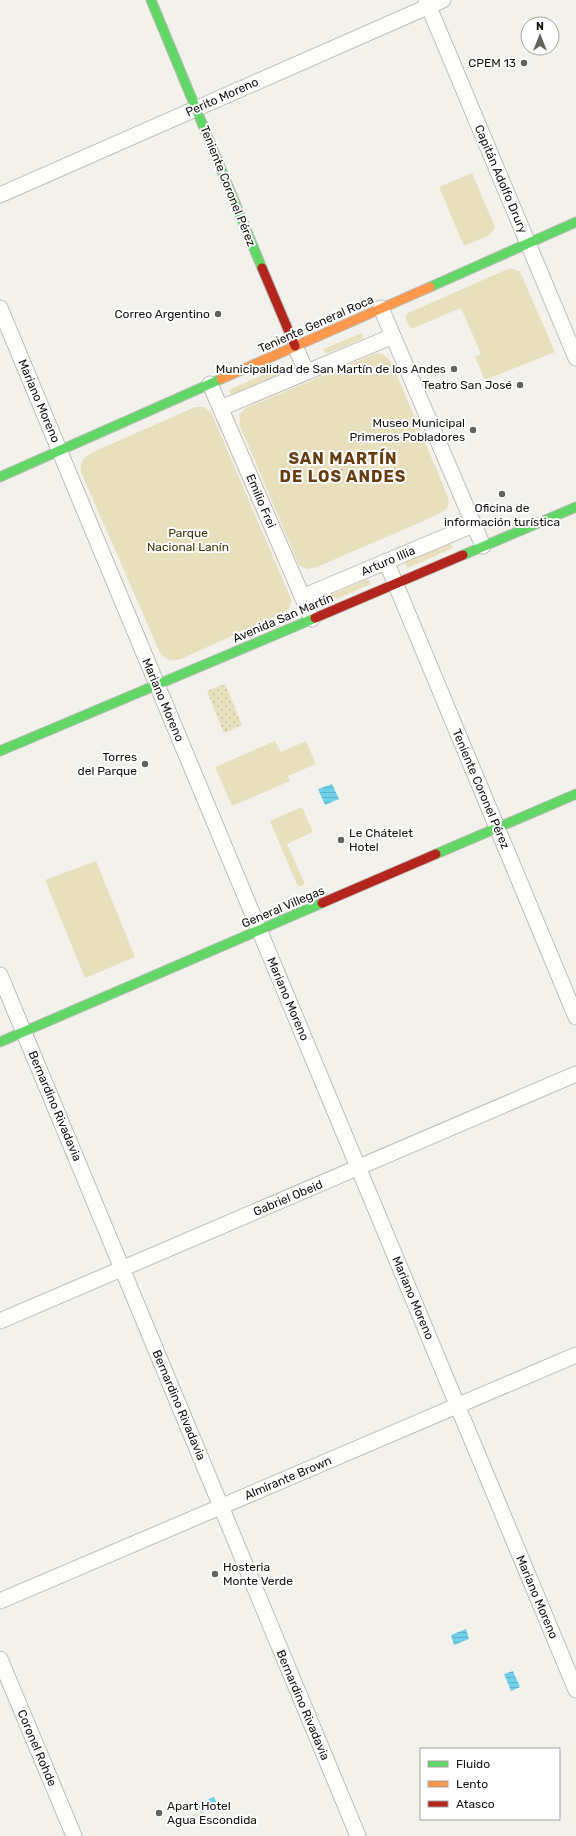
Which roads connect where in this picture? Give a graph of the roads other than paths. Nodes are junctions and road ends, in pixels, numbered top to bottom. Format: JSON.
{"nodes":[{"id":1,"x":151,"y":0,"type":"edge"},
{"id":2,"x":443,"y":0,"type":"edge"},
{"id":3,"x":428,"y":3,"type":"edge"},
{"id":4,"x":196,"y":108,"type":"junction"},
{"id":5,"x":0,"y":195,"type":"edge"},
{"id":6,"x":576,"y":222,"type":"edge"},
{"id":7,"x":527,"y":243,"type":"junction"},
{"id":8,"x":0,"y":308,"type":"edge"},
{"id":9,"x":381,"y":308,"type":"junction"},
{"id":10,"x":393,"y":336,"type":"junction"},
{"id":11,"x":295,"y":346,"type":"junction"},
{"id":12,"x":576,"y":358,"type":"edge"},
{"id":13,"x":306,"y":371,"type":"junction"},
{"id":14,"x":210,"y":384,"type":"junction"},
{"id":15,"x":221,"y":408,"type":"junction"},
{"id":16,"x":59,"y":451,"type":"junction"},
{"id":17,"x":0,"y":477,"type":"edge"},
{"id":18,"x":576,"y":507,"type":"edge"},
{"id":19,"x":473,"y":525,"type":"junction"},
{"id":20,"x":483,"y":546,"type":"junction"},
{"id":21,"x":386,"y":561,"type":"junction"},
{"id":22,"x":395,"y":584,"type":"junction"},
{"id":23,"x":302,"y":597,"type":"junction"},
{"id":24,"x":312,"y":619,"type":"junction"},
{"id":25,"x":157,"y":685,"type":"junction"},
{"id":26,"x":0,"y":751,"type":"edge"},
{"id":27,"x":576,"y":794,"type":"edge"},
{"id":28,"x":497,"y":828,"type":"junction"},
{"id":29,"x":259,"y":930,"type":"junction"},
{"id":30,"x":0,"y":975,"type":"edge"},
{"id":31,"x":576,"y":1017,"type":"edge"},
{"id":32,"x":24,"y":1032,"type":"junction"},
{"id":33,"x":0,"y":1042,"type":"edge"},
{"id":34,"x":576,"y":1074,"type":"edge"},
{"id":35,"x":358,"y":1168,"type":"junction"},
{"id":36,"x":122,"y":1269,"type":"junction"},
{"id":37,"x":0,"y":1322,"type":"edge"},
{"id":38,"x":576,"y":1355,"type":"edge"},
{"id":39,"x":457,"y":1406,"type":"junction"},
{"id":40,"x":221,"y":1506,"type":"junction"},
{"id":41,"x":0,"y":1601,"type":"edge"},
{"id":42,"x":0,"y":1659,"type":"edge"},
{"id":43,"x":576,"y":1690,"type":"edge"},
{"id":44,"x":74,"y":1836,"type":"edge"},
{"id":45,"x":358,"y":1836,"type":"edge"}],
"edges":[{"from":1,"to":4,"type":"main road","name":"Teniente Coronel Pérez"},
{"from":2,"to":3,"type":"street","name":"Perito Moreno"},
{"from":3,"to":4,"type":"street","name":"Perito Moreno"},
{"from":3,"to":7,"type":"street","name":"Capitán Adolfo Drury"},
{"from":4,"to":5,"type":"street","name":"Perito Moreno"},
{"from":4,"to":11,"type":"main road","name":"Teniente Coronel Pérez"},
{"from":6,"to":7,"type":"main road","name":"Teniente General Roca"},
{"from":7,"to":9,"type":"main road","name":"Teniente General Roca"},
{"from":7,"to":12,"type":"street","name":"Capitán Adolfo Drury"},
{"from":8,"to":16,"type":"street","name":"Mariano Moreno"},
{"from":9,"to":10,"type":"street"},
{"from":9,"to":11,"type":"main road","name":"Teniente General Roca"},
{"from":10,"to":13,"type":"street"},
{"from":10,"to":19,"type":"street"},
{"from":11,"to":13,"type":"street","name":"Teniente Coronel Pérez"},
{"from":11,"to":14,"type":"main road","name":"Teniente General Roca"},
{"from":13,"to":15,"type":"street"},
{"from":14,"to":15,"type":"street","name":"Emilio Frei"},
{"from":14,"to":16,"type":"main road","name":"Teniente General Roca"},
{"from":15,"to":23,"type":"street","name":"Emilio Frei"},
{"from":16,"to":17,"type":"main road","name":"Teniente General Roca"},
{"from":16,"to":25,"type":"street","name":"Mariano Moreno"},
{"from":18,"to":20,"type":"main road","name":"Avenida San Martín"},
{"from":19,"to":20,"type":"street"},
{"from":19,"to":21,"type":"street","name":"Arturo Illia"},
{"from":20,"to":22,"type":"main road","name":"Avenida San Martín"},
{"from":21,"to":22,"type":"street","name":"Teniente Coronel Pérez"},
{"from":21,"to":23,"type":"street","name":"Arturo Illia"},
{"from":22,"to":24,"type":"main road","name":"Avenida San Martín"},
{"from":22,"to":28,"type":"street","name":"Teniente Coronel Pérez"},
{"from":23,"to":24,"type":"street","name":"Emilio Frei"},
{"from":24,"to":25,"type":"main road","name":"Avenida San Martín"},
{"from":25,"to":26,"type":"main road","name":"Avenida San Martín"},
{"from":25,"to":29,"type":"street","name":"Mariano Moreno"},
{"from":27,"to":28,"type":"main road","name":"General Villegas"},
{"from":28,"to":29,"type":"main road","name":"General Villegas"},
{"from":28,"to":31,"type":"street","name":"Teniente Coronel Pérez"},
{"from":29,"to":32,"type":"main road","name":"General Villegas"},
{"from":29,"to":35,"type":"street","name":"Mariano Moreno"},
{"from":30,"to":32,"type":"street","name":"Bernardino Rivadavia"},
{"from":32,"to":33,"type":"main road","name":"General Villegas"},
{"from":32,"to":36,"type":"street","name":"Bernardino Rivadavia"},
{"from":34,"to":35,"type":"street","name":"Gabriel Obeid"},
{"from":35,"to":36,"type":"street","name":"Gabriel Obeid"},
{"from":35,"to":39,"type":"street","name":"Mariano Moreno"},
{"from":36,"to":37,"type":"street","name":"Gabriel Obeid"},
{"from":36,"to":40,"type":"street","name":"Bernardino Rivadavia"},
{"from":38,"to":39,"type":"street","name":"Almirante Brown"},
{"from":39,"to":40,"type":"street","name":"Almirante Brown"},
{"from":39,"to":43,"type":"street","name":"Mariano Moreno"},
{"from":40,"to":41,"type":"street","name":"Almirante Brown"},
{"from":40,"to":45,"type":"street","name":"Bernardino Rivadavia"},
{"from":42,"to":44,"type":"street","name":"Coronel Rohde"}]}
